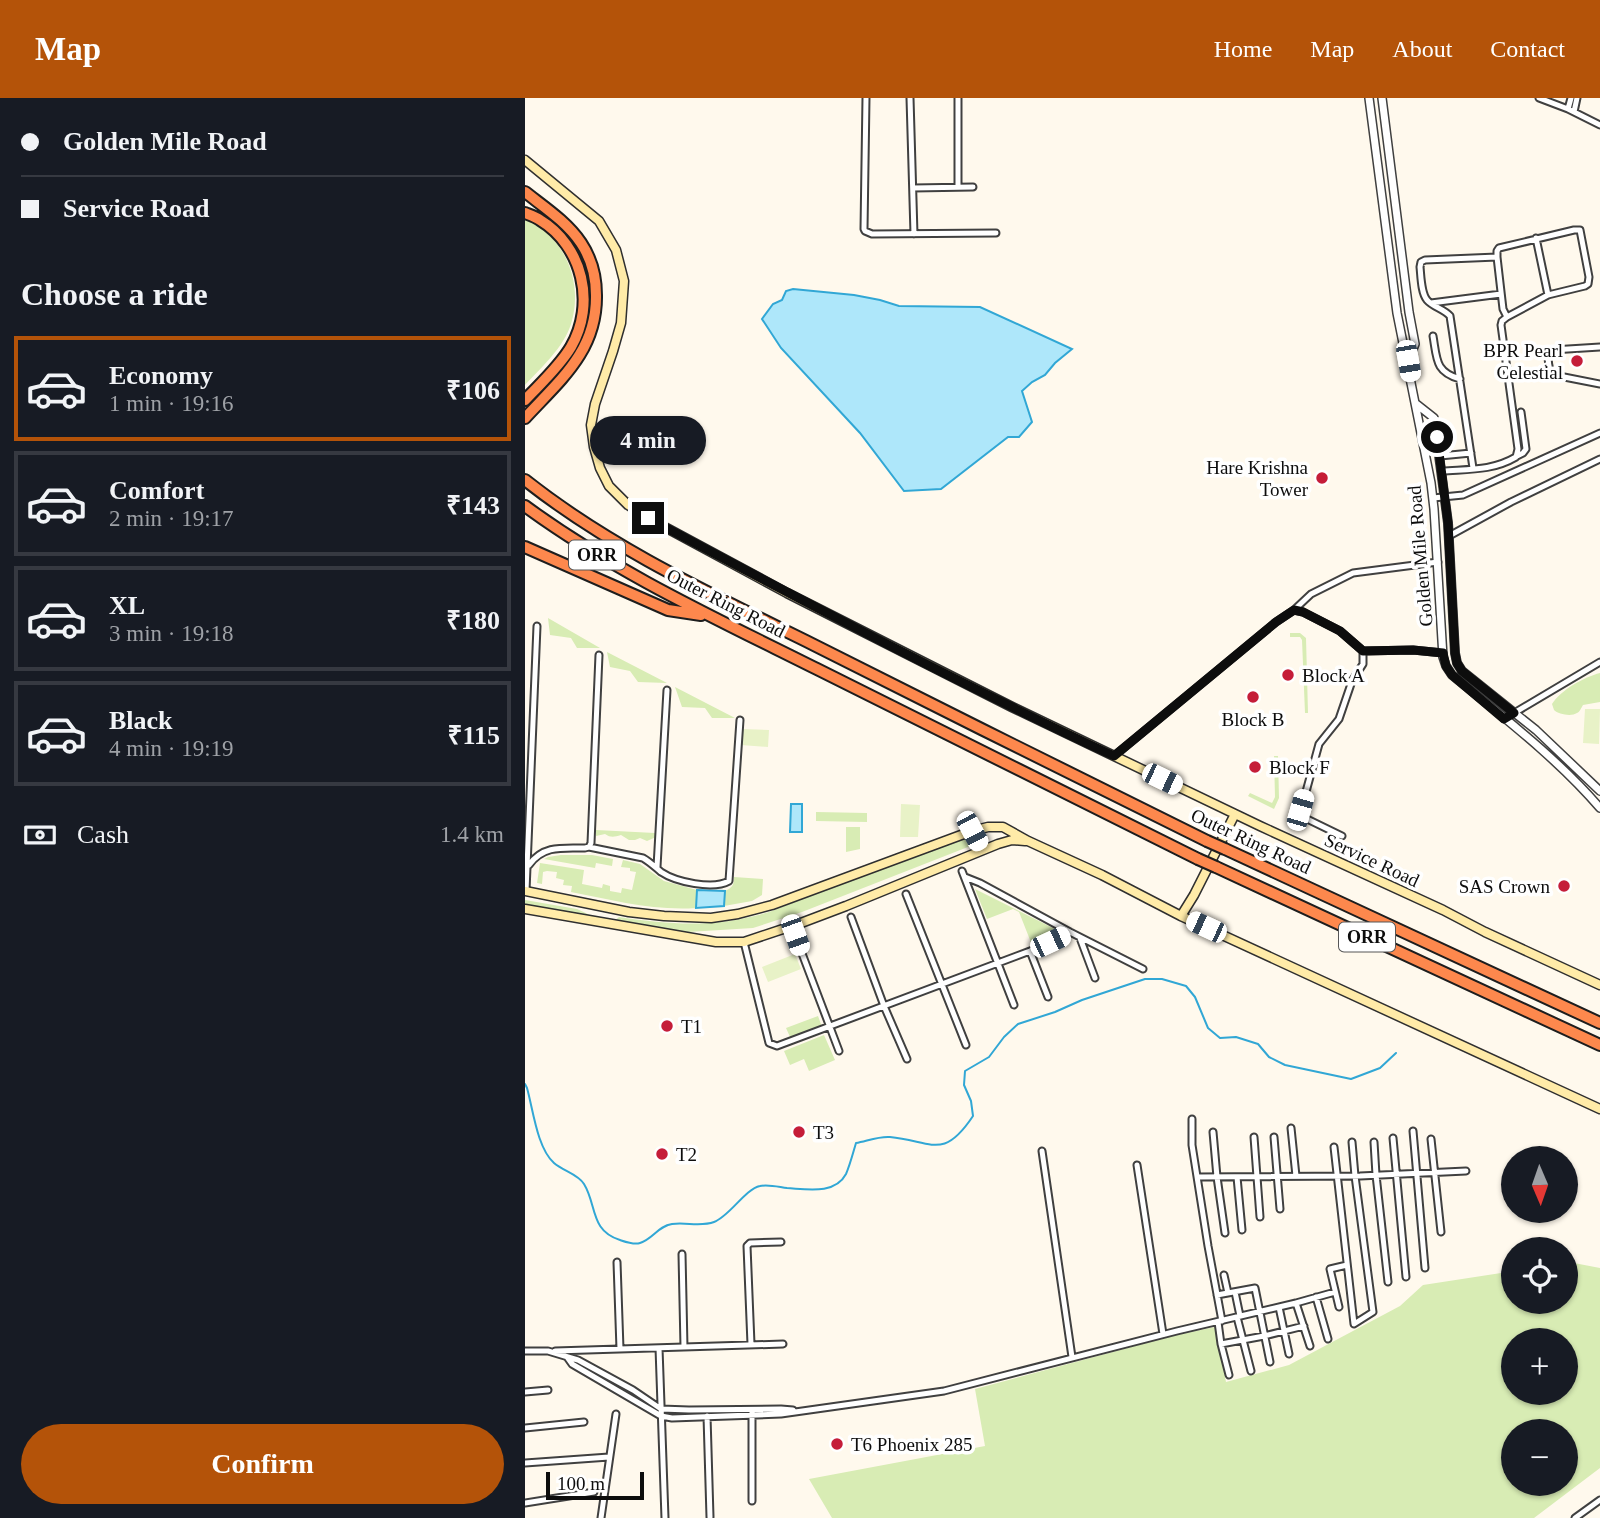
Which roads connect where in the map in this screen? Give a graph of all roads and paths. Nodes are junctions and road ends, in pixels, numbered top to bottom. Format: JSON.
{"nodes":[{"id":1,"x":866,"y":98,"type":"edge"},
{"id":2,"x":911,"y":98,"type":"edge"},
{"id":3,"x":957,"y":98,"type":"edge"},
{"id":4,"x":1369,"y":98,"type":"edge"},
{"id":5,"x":1382,"y":98,"type":"edge"},
{"id":6,"x":1539,"y":98,"type":"edge"},
{"id":7,"x":1571,"y":98,"type":"edge"},
{"id":8,"x":1577,"y":98,"type":"edge"},
{"id":9,"x":1571,"y":110,"type":"junction"},
{"id":10,"x":1600,"y":125,"type":"edge"},
{"id":11,"x":525,"y":160,"type":"edge"},
{"id":12,"x":958,"y":187,"type":"junction"},
{"id":13,"x":972,"y":187,"type":"dead end"},
{"id":14,"x":913,"y":188,"type":"junction"},
{"id":15,"x":525,"y":192,"type":"edge"},
{"id":16,"x":525,"y":214,"type":"edge"},
{"id":17,"x":996,"y":233,"type":"dead end"},
{"id":18,"x":914,"y":234,"type":"junction"},
{"id":19,"x":1537,"y":239,"type":"junction"},
{"id":20,"x":1497,"y":257,"type":"junction"},
{"id":21,"x":1501,"y":294,"type":"junction"},
{"id":22,"x":1548,"y":295,"type":"junction"},
{"id":23,"x":1430,"y":303,"type":"junction"},
{"id":24,"x":1507,"y":317,"type":"junction"},
{"id":25,"x":1433,"y":337,"type":"dead end"},
{"id":26,"x":1600,"y":347,"type":"edge"},
{"id":27,"x":1408,"y":361,"type":"junction"},
{"id":28,"x":1460,"y":379,"type":"junction"},
{"id":29,"x":1600,"y":384,"type":"edge"},
{"id":30,"x":525,"y":400,"type":"edge"},
{"id":31,"x":1415,"y":403,"type":"junction"},
{"id":32,"x":1521,"y":412,"type":"dead end"},
{"id":33,"x":525,"y":418,"type":"edge"},
{"id":34,"x":1600,"y":433,"type":"edge"},
{"id":35,"x":1471,"y":453,"type":"junction"},
{"id":36,"x":1440,"y":456,"type":"junction"},
{"id":37,"x":1516,"y":457,"type":"junction"},
{"id":38,"x":1600,"y":459,"type":"edge"},
{"id":39,"x":1473,"y":468,"type":"junction"},
{"id":40,"x":1442,"y":471,"type":"junction"},
{"id":41,"x":525,"y":480,"type":"edge"},
{"id":42,"x":1446,"y":497,"type":"junction"},
{"id":43,"x":1433,"y":498,"type":"junction"},
{"id":44,"x":525,"y":506,"type":"edge"},
{"id":45,"x":1449,"y":536,"type":"junction"},
{"id":46,"x":525,"y":547,"type":"edge"},
{"id":47,"x":1438,"y":562,"type":"junction"},
{"id":48,"x":1294,"y":610,"type":"junction"},
{"id":49,"x":711,"y":616,"type":"junction"},
{"id":50,"x":537,"y":626,"type":"dead end"},
{"id":51,"x":1363,"y":651,"type":"junction"},
{"id":52,"x":1443,"y":653,"type":"junction"},
{"id":53,"x":599,"y":655,"type":"dead end"},
{"id":54,"x":1599,"y":664,"type":"edge"},
{"id":55,"x":667,"y":690,"type":"dead end"},
{"id":56,"x":1514,"y":713,"type":"junction"},
{"id":57,"x":1504,"y":719,"type":"junction"},
{"id":58,"x":740,"y":720,"type":"dead end"},
{"id":59,"x":1114,"y":756,"type":"junction"},
{"id":60,"x":1600,"y":791,"type":"edge"},
{"id":61,"x":1600,"y":807,"type":"edge"},
{"id":62,"x":1235,"y":814,"type":"junction"},
{"id":63,"x":972,"y":831,"type":"junction"},
{"id":64,"x":1342,"y":836,"type":"dead end"},
{"id":65,"x":1028,"y":841,"type":"junction"},
{"id":66,"x":589,"y":847,"type":"junction"},
{"id":67,"x":982,"y":850,"type":"junction"},
{"id":68,"x":527,"y":867,"type":"junction"},
{"id":69,"x":657,"y":867,"type":"junction"},
{"id":70,"x":525,"y":891,"type":"edge"},
{"id":71,"x":905,"y":894,"type":"dead end"},
{"id":72,"x":604,"y":908,"type":"junction"},
{"id":73,"x":525,"y":909,"type":"edge"},
{"id":74,"x":1181,"y":916,"type":"junction"},
{"id":75,"x":851,"y":917,"type":"dead end"},
{"id":76,"x":601,"y":922,"type":"junction"},
{"id":77,"x":1070,"y":932,"type":"junction"},
{"id":78,"x":795,"y":935,"type":"dead end"},
{"id":79,"x":1080,"y":938,"type":"junction"},
{"id":80,"x":744,"y":942,"type":"junction"},
{"id":81,"x":1030,"y":950,"type":"junction"},
{"id":82,"x":997,"y":963,"type":"junction"},
{"id":83,"x":1143,"y":969,"type":"dead end"},
{"id":84,"x":1095,"y":978,"type":"dead end"},
{"id":85,"x":942,"y":985,"type":"junction"},
{"id":86,"x":1600,"y":985,"type":"edge"},
{"id":87,"x":1048,"y":997,"type":"dead end"},
{"id":88,"x":1014,"y":1005,"type":"dead end"},
{"id":89,"x":884,"y":1006,"type":"junction"},
{"id":90,"x":1600,"y":1023,"type":"edge"},
{"id":91,"x":830,"y":1027,"type":"junction"},
{"id":92,"x":966,"y":1045,"type":"dead end"},
{"id":93,"x":1600,"y":1045,"type":"edge"},
{"id":94,"x":839,"y":1051,"type":"dead end"},
{"id":95,"x":907,"y":1059,"type":"dead end"},
{"id":96,"x":1600,"y":1109,"type":"edge"},
{"id":97,"x":1192,"y":1119,"type":"dead end"},
{"id":98,"x":1291,"y":1128,"type":"dead end"},
{"id":99,"x":1413,"y":1131,"type":"dead end"},
{"id":100,"x":1213,"y":1132,"type":"dead end"},
{"id":101,"x":1254,"y":1137,"type":"dead end"},
{"id":102,"x":1274,"y":1137,"type":"dead end"},
{"id":103,"x":1393,"y":1138,"type":"dead end"},
{"id":104,"x":1431,"y":1139,"type":"dead end"},
{"id":105,"x":1352,"y":1142,"type":"dead end"},
{"id":106,"x":1374,"y":1142,"type":"dead end"},
{"id":107,"x":1334,"y":1147,"type":"dead end"},
{"id":108,"x":1042,"y":1151,"type":"dead end"},
{"id":109,"x":1137,"y":1165,"type":"dead end"},
{"id":110,"x":1466,"y":1171,"type":"dead end"},
{"id":111,"x":1433,"y":1173,"type":"junction"},
{"id":112,"x":1396,"y":1174,"type":"junction"},
{"id":113,"x":1417,"y":1174,"type":"junction"},
{"id":114,"x":1376,"y":1175,"type":"junction"},
{"id":115,"x":1277,"y":1176,"type":"junction"},
{"id":116,"x":1296,"y":1176,"type":"junction"},
{"id":117,"x":1337,"y":1176,"type":"junction"},
{"id":118,"x":1355,"y":1176,"type":"junction"},
{"id":119,"x":1197,"y":1177,"type":"junction"},
{"id":120,"x":1217,"y":1177,"type":"junction"},
{"id":121,"x":1237,"y":1177,"type":"junction"},
{"id":122,"x":1257,"y":1177,"type":"junction"},
{"id":123,"x":1280,"y":1209,"type":"dead end"},
{"id":124,"x":1260,"y":1217,"type":"dead end"},
{"id":125,"x":1242,"y":1230,"type":"dead end"},
{"id":126,"x":1441,"y":1232,"type":"dead end"},
{"id":127,"x":1225,"y":1233,"type":"dead end"},
{"id":128,"x":781,"y":1242,"type":"dead end"},
{"id":129,"x":682,"y":1254,"type":"dead end"},
{"id":130,"x":617,"y":1262,"type":"dead end"},
{"id":131,"x":1347,"y":1265,"type":"junction"},
{"id":132,"x":1425,"y":1268,"type":"dead end"},
{"id":133,"x":1224,"y":1275,"type":"dead end"},
{"id":134,"x":1406,"y":1277,"type":"dead end"},
{"id":135,"x":1388,"y":1282,"type":"dead end"},
{"id":136,"x":1335,"y":1292,"type":"junction"},
{"id":137,"x":1231,"y":1293,"type":"junction"},
{"id":138,"x":1217,"y":1295,"type":"junction"},
{"id":139,"x":1316,"y":1297,"type":"junction"},
{"id":140,"x":1296,"y":1303,"type":"junction"},
{"id":141,"x":1279,"y":1307,"type":"junction"},
{"id":142,"x":1339,"y":1307,"type":"dead end"},
{"id":143,"x":1259,"y":1312,"type":"junction"},
{"id":144,"x":1239,"y":1316,"type":"junction"},
{"id":145,"x":1220,"y":1321,"type":"junction"},
{"id":146,"x":1304,"y":1326,"type":"junction"},
{"id":147,"x":1284,"y":1331,"type":"junction"},
{"id":148,"x":1163,"y":1334,"type":"junction"},
{"id":149,"x":1264,"y":1336,"type":"junction"},
{"id":150,"x":1243,"y":1339,"type":"junction"},
{"id":151,"x":1328,"y":1339,"type":"dead end"},
{"id":152,"x":751,"y":1344,"type":"junction"},
{"id":153,"x":783,"y":1344,"type":"dead end"},
{"id":154,"x":1221,"y":1344,"type":"junction"},
{"id":155,"x":1310,"y":1346,"type":"dead end"},
{"id":156,"x":684,"y":1347,"type":"junction"},
{"id":157,"x":659,"y":1348,"type":"junction"},
{"id":158,"x":620,"y":1349,"type":"junction"},
{"id":159,"x":525,"y":1351,"type":"edge"},
{"id":160,"x":548,"y":1351,"type":"junction"},
{"id":161,"x":1289,"y":1354,"type":"dead end"},
{"id":162,"x":567,"y":1357,"type":"junction"},
{"id":163,"x":1072,"y":1357,"type":"junction"},
{"id":164,"x":1270,"y":1362,"type":"dead end"},
{"id":165,"x":1251,"y":1371,"type":"dead end"},
{"id":166,"x":1229,"y":1375,"type":"dead end"},
{"id":167,"x":548,"y":1390,"type":"dead end"},
{"id":168,"x":525,"y":1392,"type":"edge"},
{"id":169,"x":661,"y":1409,"type":"junction"},
{"id":170,"x":752,"y":1412,"type":"junction"},
{"id":171,"x":616,"y":1414,"type":"dead end"},
{"id":172,"x":661,"y":1416,"type":"junction"},
{"id":173,"x":707,"y":1416,"type":"junction"},
{"id":174,"x":584,"y":1422,"type":"dead end"},
{"id":175,"x":525,"y":1428,"type":"edge"},
{"id":176,"x":609,"y":1457,"type":"junction"},
{"id":177,"x":525,"y":1464,"type":"edge"},
{"id":178,"x":594,"y":1492,"type":"dead end"},
{"id":179,"x":1600,"y":1500,"type":"edge"},
{"id":180,"x":752,"y":1501,"type":"dead end"},
{"id":181,"x":525,"y":1503,"type":"edge"},
{"id":182,"x":710,"y":1517,"type":"edge"},
{"id":183,"x":601,"y":1518,"type":"edge"},
{"id":184,"x":665,"y":1518,"type":"edge"},
{"id":185,"x":1575,"y":1518,"type":"edge"}],
"edges":[{"from":1,"to":18,"type":"street"},
{"from":2,"to":14,"type":"street"},
{"from":3,"to":12,"type":"street"},
{"from":4,"to":27,"type":"street","name":"Golden Mile Road"},
{"from":5,"to":27,"type":"street","name":"Golden Mile Road"},
{"from":6,"to":9,"type":"street"},
{"from":7,"to":9,"type":"street"},
{"from":8,"to":9,"type":"street"},
{"from":9,"to":10,"type":"street"},
{"from":11,"to":59,"type":"main road","name":"Service Road"},
{"from":12,"to":13,"type":"street"},
{"from":12,"to":14,"type":"street"},
{"from":14,"to":18,"type":"street"},
{"from":15,"to":33,"type":"highway"},
{"from":16,"to":30,"type":"highway"},
{"from":17,"to":18,"type":"street"},
{"from":19,"to":20,"type":"street"},
{"from":19,"to":22,"type":"street"},
{"from":19,"to":22,"type":"street"},
{"from":20,"to":21,"type":"street"},
{"from":20,"to":23,"type":"street"},
{"from":21,"to":23,"type":"street"},
{"from":21,"to":24,"type":"street"},
{"from":22,"to":24,"type":"street"},
{"from":23,"to":28,"type":"street"},
{"from":24,"to":37,"type":"street"},
{"from":25,"to":28,"type":"street"},
{"from":26,"to":29,"type":"street"},
{"from":27,"to":31,"type":"street","name":"Golden Mile Road"},
{"from":28,"to":35,"type":"street"},
{"from":31,"to":36,"type":"street","name":"Golden Mile Road"},
{"from":31,"to":43,"type":"street","name":"Golden Mile Road"},
{"from":32,"to":37,"type":"street"},
{"from":34,"to":42,"type":"street"},
{"from":35,"to":36,"type":"street"},
{"from":35,"to":39,"type":"street"},
{"from":36,"to":40,"type":"street","name":"Golden Mile Road"},
{"from":37,"to":39,"type":"street"},
{"from":38,"to":45,"type":"street"},
{"from":39,"to":40,"type":"street"},
{"from":40,"to":42,"type":"street","name":"Golden Mile Road"},
{"from":41,"to":90,"type":"highway","name":"Outer Ring Road","number":"ORR","bridge":true},
{"from":42,"to":43,"type":"street"},
{"from":42,"to":45,"type":"street","name":"Golden Mile Road"},
{"from":43,"to":47,"type":"street","name":"Golden Mile Road"},
{"from":44,"to":49,"type":"highway","name":"Outer Ring Road","number":"ORR"},
{"from":45,"to":56,"type":"street","name":"Golden Mile Road"},
{"from":46,"to":49,"type":"highway"},
{"from":47,"to":48,"type":"street"},
{"from":47,"to":52,"type":"street","name":"Golden Mile Road"},
{"from":48,"to":51,"type":"street"},
{"from":48,"to":59,"type":"street"},
{"from":49,"to":93,"type":"highway","name":"Outer Ring Road","number":"ORR","bridge":true},
{"from":50,"to":68,"type":"street"},
{"from":51,"to":52,"type":"street"},
{"from":51,"to":64,"type":"street"},
{"from":52,"to":57,"type":"street","name":"Golden Mile Road"},
{"from":53,"to":66,"type":"street"},
{"from":54,"to":56,"type":"street"},
{"from":55,"to":69,"type":"street"},
{"from":56,"to":57,"type":"street"},
{"from":56,"to":60,"type":"street","name":"Golden Mile Road"},
{"from":57,"to":61,"type":"street","name":"Golden Mile Road"},
{"from":58,"to":69,"type":"street"},
{"from":59,"to":62,"type":"main road","name":"Service Road"},
{"from":62,"to":74,"type":"main road"},
{"from":62,"to":86,"type":"main road","name":"Service Road"},
{"from":63,"to":65,"type":"main road"},
{"from":63,"to":67,"type":"main road"},
{"from":63,"to":72,"type":"main road"},
{"from":65,"to":67,"type":"main road"},
{"from":65,"to":74,"type":"main road"},
{"from":66,"to":68,"type":"street"},
{"from":66,"to":69,"type":"street"},
{"from":67,"to":80,"type":"main road"},
{"from":68,"to":70,"type":"street"},
{"from":70,"to":72,"type":"main road"},
{"from":71,"to":85,"type":"street"},
{"from":72,"to":76,"type":"main road"},
{"from":73,"to":76,"type":"main road"},
{"from":74,"to":96,"type":"main road"},
{"from":75,"to":89,"type":"street"},
{"from":76,"to":80,"type":"main road"},
{"from":77,"to":79,"type":"street"},
{"from":77,"to":81,"type":"street"},
{"from":77,"to":82,"type":"street"},
{"from":78,"to":91,"type":"street"},
{"from":79,"to":83,"type":"street"},
{"from":79,"to":84,"type":"street"},
{"from":80,"to":91,"type":"street"},
{"from":81,"to":82,"type":"street"},
{"from":81,"to":87,"type":"street"},
{"from":82,"to":85,"type":"street"},
{"from":82,"to":88,"type":"street"},
{"from":85,"to":89,"type":"street"},
{"from":85,"to":92,"type":"street"},
{"from":89,"to":91,"type":"street"},
{"from":89,"to":95,"type":"street"},
{"from":91,"to":94,"type":"street"},
{"from":97,"to":119,"type":"street"},
{"from":98,"to":116,"type":"street"},
{"from":99,"to":113,"type":"street"},
{"from":100,"to":120,"type":"street"},
{"from":101,"to":122,"type":"street"},
{"from":102,"to":115,"type":"street"},
{"from":103,"to":112,"type":"street"},
{"from":104,"to":111,"type":"street"},
{"from":105,"to":118,"type":"street"},
{"from":106,"to":114,"type":"street"},
{"from":107,"to":117,"type":"street"},
{"from":108,"to":163,"type":"street"},
{"from":109,"to":148,"type":"street"},
{"from":110,"to":111,"type":"street"},
{"from":111,"to":113,"type":"street"},
{"from":111,"to":126,"type":"street"},
{"from":112,"to":113,"type":"street"},
{"from":112,"to":114,"type":"street"},
{"from":112,"to":134,"type":"street"},
{"from":113,"to":132,"type":"street"},
{"from":114,"to":118,"type":"street"},
{"from":114,"to":135,"type":"street"},
{"from":115,"to":116,"type":"street"},
{"from":115,"to":122,"type":"street"},
{"from":115,"to":123,"type":"street"},
{"from":116,"to":117,"type":"street"},
{"from":117,"to":118,"type":"street"},
{"from":117,"to":131,"type":"street"},
{"from":118,"to":131,"type":"street"},
{"from":119,"to":120,"type":"street"},
{"from":119,"to":138,"type":"street"},
{"from":120,"to":121,"type":"street"},
{"from":120,"to":127,"type":"street"},
{"from":121,"to":122,"type":"street"},
{"from":121,"to":125,"type":"street"},
{"from":122,"to":124,"type":"street"},
{"from":128,"to":152,"type":"street"},
{"from":129,"to":156,"type":"street"},
{"from":130,"to":158,"type":"street"},
{"from":131,"to":136,"type":"street"},
{"from":133,"to":137,"type":"street"},
{"from":136,"to":139,"type":"street"},
{"from":136,"to":142,"type":"street"},
{"from":137,"to":138,"type":"street"},
{"from":137,"to":143,"type":"street"},
{"from":137,"to":144,"type":"street"},
{"from":138,"to":145,"type":"street"},
{"from":139,"to":140,"type":"street"},
{"from":139,"to":151,"type":"street"},
{"from":140,"to":141,"type":"street"},
{"from":140,"to":146,"type":"street"},
{"from":141,"to":143,"type":"street"},
{"from":141,"to":147,"type":"street"},
{"from":143,"to":144,"type":"street"},
{"from":143,"to":149,"type":"street"},
{"from":144,"to":145,"type":"street"},
{"from":144,"to":150,"type":"street"},
{"from":145,"to":148,"type":"street"},
{"from":145,"to":154,"type":"street"},
{"from":146,"to":147,"type":"street"},
{"from":146,"to":155,"type":"street"},
{"from":147,"to":149,"type":"street"},
{"from":147,"to":161,"type":"street"},
{"from":148,"to":163,"type":"street"},
{"from":149,"to":150,"type":"street"},
{"from":149,"to":164,"type":"street"},
{"from":150,"to":154,"type":"street"},
{"from":150,"to":165,"type":"street"},
{"from":152,"to":153,"type":"street"},
{"from":152,"to":156,"type":"street"},
{"from":154,"to":166,"type":"street"},
{"from":156,"to":157,"type":"street"},
{"from":157,"to":158,"type":"street"},
{"from":157,"to":169,"type":"street"},
{"from":158,"to":160,"type":"street"},
{"from":159,"to":160,"type":"street"},
{"from":160,"to":162,"type":"street"},
{"from":162,"to":169,"type":"street"},
{"from":162,"to":172,"type":"street"},
{"from":163,"to":170,"type":"street"},
{"from":167,"to":168,"type":"street"},
{"from":169,"to":170,"type":"street"},
{"from":169,"to":172,"type":"street"},
{"from":170,"to":173,"type":"street"},
{"from":170,"to":180,"type":"street"},
{"from":171,"to":176,"type":"street"},
{"from":172,"to":173,"type":"street"},
{"from":172,"to":184,"type":"street"},
{"from":173,"to":182,"type":"street"},
{"from":174,"to":175,"type":"street"},
{"from":176,"to":177,"type":"street"},
{"from":176,"to":183,"type":"street"},
{"from":178,"to":181,"type":"street"},
{"from":179,"to":185,"type":"street"}]}
